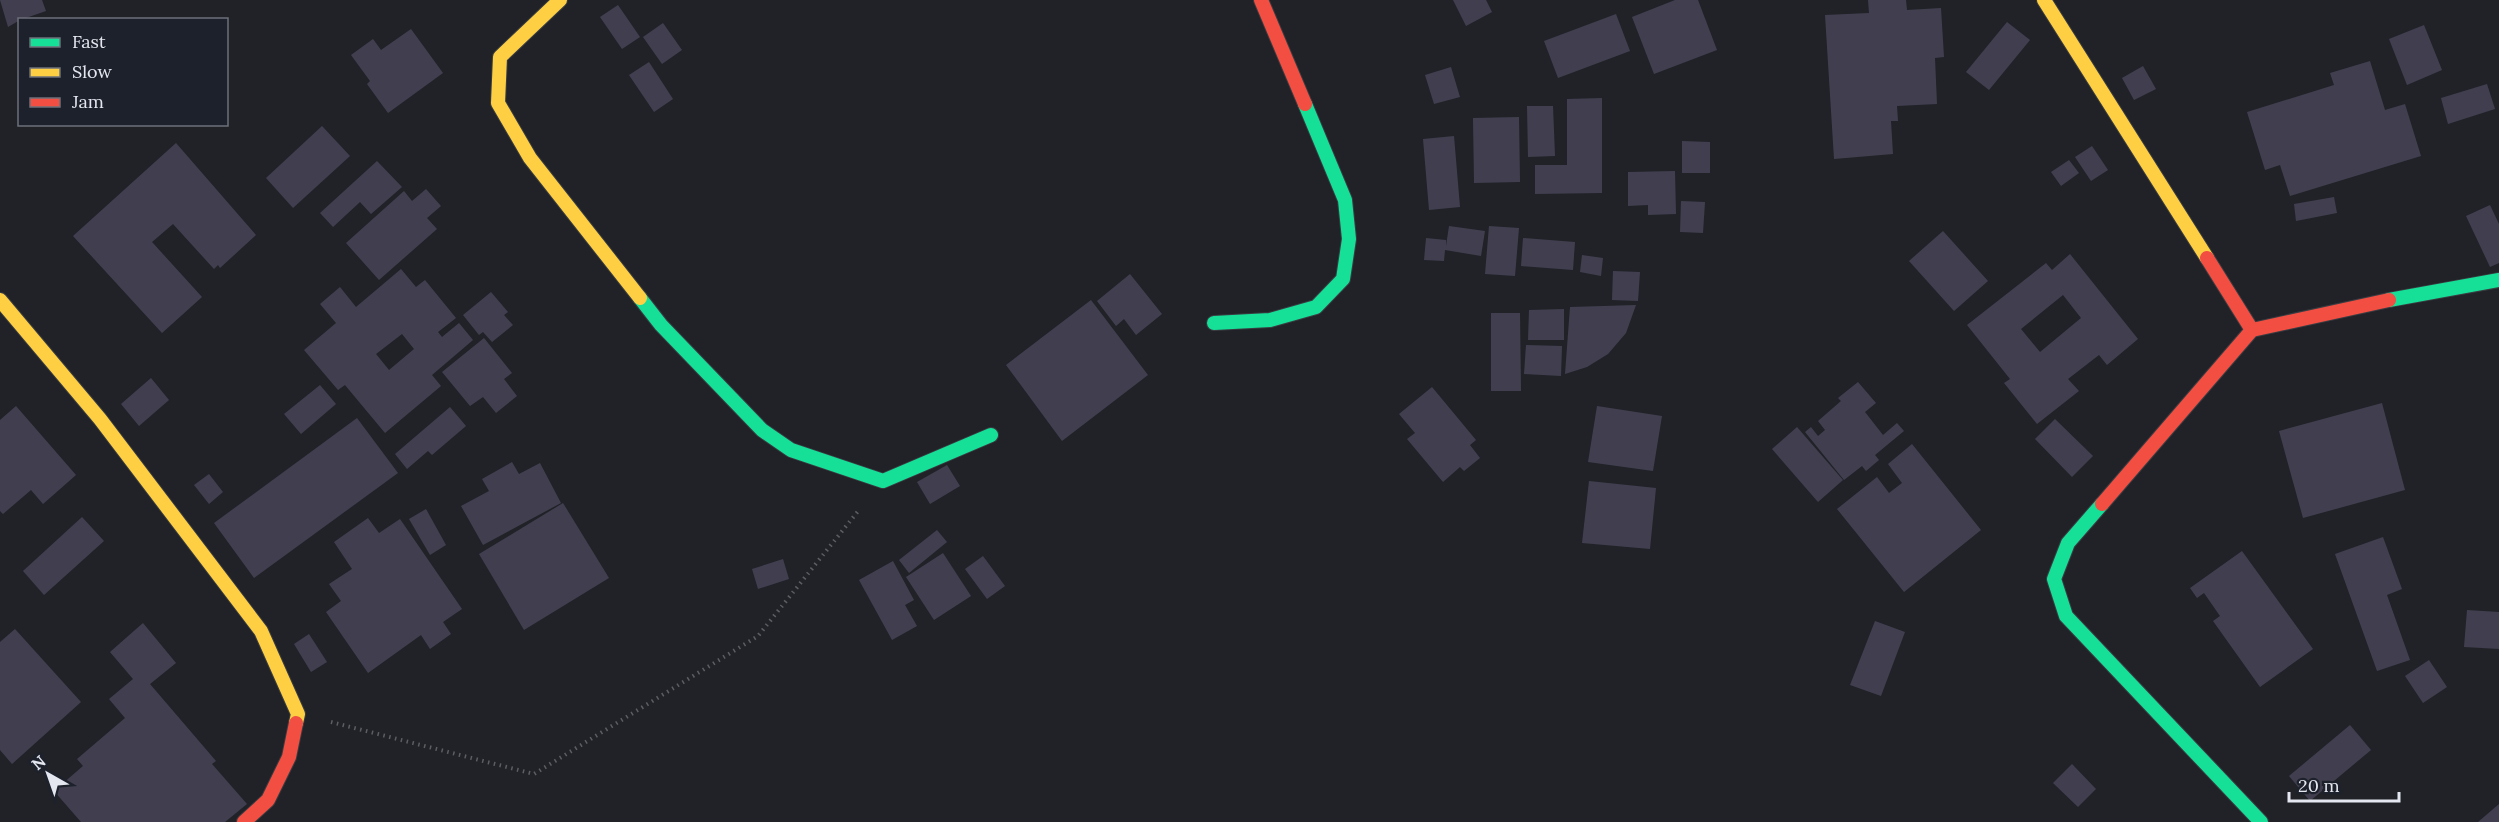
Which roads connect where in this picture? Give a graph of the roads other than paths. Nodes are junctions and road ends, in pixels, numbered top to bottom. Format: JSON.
{"nodes":[{"id":1,"x":560,"y":0,"type":"edge"},
{"id":2,"x":1261,"y":0,"type":"edge"},
{"id":3,"x":2044,"y":0,"type":"edge"},
{"id":4,"x":2499,"y":280,"type":"edge"},
{"id":5,"x":0,"y":300,"type":"edge"},
{"id":6,"x":1214,"y":323,"type":"dead end"},
{"id":7,"x":2252,"y":330,"type":"junction"},
{"id":8,"x":991,"y":435,"type":"dead end"},
{"id":9,"x":244,"y":822,"type":"edge"},
{"id":10,"x":2261,"y":822,"type":"edge"}],
"edges":[{"from":1,"to":8,"type":"street"},
{"from":2,"to":6,"type":"street"},
{"from":3,"to":7,"type":"street"},
{"from":4,"to":7,"type":"street"},
{"from":5,"to":9,"type":"street"},
{"from":7,"to":10,"type":"street"}]}
